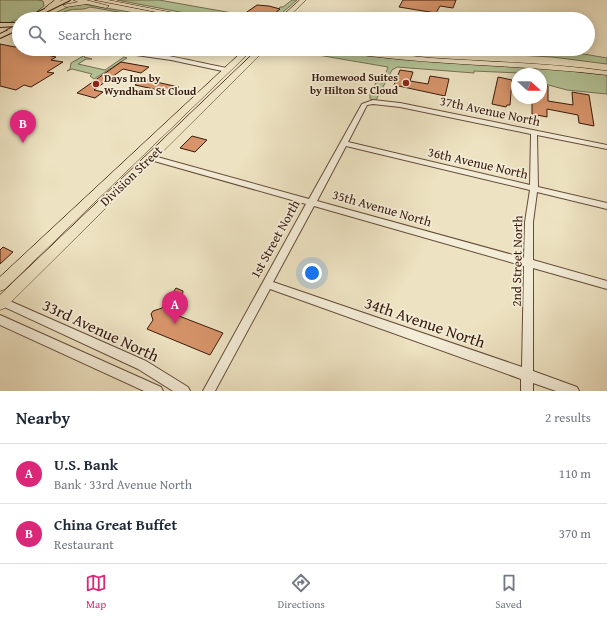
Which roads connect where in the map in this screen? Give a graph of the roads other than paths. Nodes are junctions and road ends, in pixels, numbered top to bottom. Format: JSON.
{"nodes":[{"id":1,"x":59,"y":0,"type":"edge"},
{"id":2,"x":76,"y":0,"type":"edge"},
{"id":3,"x":303,"y":0,"type":"edge"},
{"id":4,"x":312,"y":0,"type":"edge"},
{"id":5,"x":100,"y":1,"type":"edge"},
{"id":6,"x":66,"y":2,"type":"edge"},
{"id":7,"x":293,"y":9,"type":"junction"},
{"id":8,"x":47,"y":10,"type":"junction"},
{"id":9,"x":43,"y":12,"type":"edge"},
{"id":10,"x":44,"y":12,"type":"edge"},
{"id":11,"x":146,"y":12,"type":"edge"},
{"id":12,"x":162,"y":12,"type":"edge"},
{"id":13,"x":288,"y":12,"type":"edge"},
{"id":14,"x":290,"y":12,"type":"edge"},
{"id":15,"x":300,"y":12,"type":"edge"},
{"id":16,"x":12,"y":27,"type":"edge"},
{"id":17,"x":0,"y":30,"type":"edge"},
{"id":18,"x":11,"y":31,"type":"edge"},
{"id":19,"x":157,"y":56,"type":"edge"},
{"id":20,"x":244,"y":56,"type":"edge"},
{"id":21,"x":245,"y":56,"type":"edge"},
{"id":22,"x":395,"y":56,"type":"edge"},
{"id":23,"x":493,"y":56,"type":"edge"},
{"id":24,"x":607,"y":67,"type":"edge"},
{"id":25,"x":227,"y":70,"type":"junction"},
{"id":26,"x":607,"y":72,"type":"edge"},
{"id":27,"x":367,"y":102,"type":"joint"},
{"id":28,"x":534,"y":132,"type":"junction"},
{"id":29,"x":343,"y":143,"type":"junction"},
{"id":30,"x":607,"y":147,"type":"edge"},
{"id":31,"x":150,"y":157,"type":"junction"},
{"id":32,"x":534,"y":188,"type":"junction"},
{"id":33,"x":312,"y":202,"type":"junction"},
{"id":34,"x":607,"y":206,"type":"edge"},
{"id":35,"x":529,"y":263,"type":"junction"},
{"id":36,"x":267,"y":284,"type":"junction"},
{"id":37,"x":0,"y":285,"type":"edge"},
{"id":38,"x":607,"y":285,"type":"edge"},
{"id":39,"x":1,"y":302,"type":"edge"},
{"id":40,"x":0,"y":320,"type":"edge"},
{"id":41,"x":528,"y":375,"type":"junction"},
{"id":42,"x":157,"y":391,"type":"edge"},
{"id":43,"x":184,"y":391,"type":"edge"},
{"id":44,"x":209,"y":391,"type":"edge"},
{"id":45,"x":527,"y":391,"type":"edge"},
{"id":46,"x":573,"y":391,"type":"edge"}],
"edges":[{"from":1,"to":8,"type":"highway"},
{"from":2,"to":5,"type":"highway"},
{"from":2,"to":6,"type":"main road"},
{"from":3,"to":7,"type":"highway"},
{"from":4,"to":15,"type":"highway"},
{"from":5,"to":6,"type":"highway"},
{"from":5,"to":11,"type":"highway"},
{"from":5,"to":12,"type":"highway"},
{"from":6,"to":8,"type":"main road"},
{"from":6,"to":10,"type":"main road"},
{"from":7,"to":13,"type":"highway"},
{"from":7,"to":14,"type":"highway"},
{"from":8,"to":9,"type":"main road"},
{"from":16,"to":17,"type":"main road"},
{"from":17,"to":18,"type":"main road"},
{"from":19,"to":25,"type":"street"},
{"from":20,"to":25,"type":"highway","name":"Division Street"},
{"from":21,"to":31,"type":"highway","name":"Division Street"},
{"from":22,"to":26,"type":"highway"},
{"from":23,"to":24,"type":"highway"},
{"from":25,"to":37,"type":"highway","name":"Division Street"},
{"from":27,"to":28,"type":"street","name":"37th Avenue North"},
{"from":27,"to":29,"type":"street","name":"1st Street North"},
{"from":28,"to":30,"type":"street","name":"37th Avenue North"},
{"from":28,"to":32,"type":"street","name":"2nd Street North"},
{"from":29,"to":32,"type":"street","name":"36th Avenue North"},
{"from":29,"to":33,"type":"street","name":"1st Street North"},
{"from":31,"to":33,"type":"street","name":"35th Avenue North"},
{"from":31,"to":39,"type":"highway","name":"Division Street"},
{"from":32,"to":34,"type":"street","name":"36th Avenue North"},
{"from":32,"to":35,"type":"street","name":"2nd Street North"},
{"from":33,"to":35,"type":"street","name":"35th Avenue North"},
{"from":33,"to":36,"type":"street","name":"1st Street North"},
{"from":35,"to":38,"type":"street","name":"35th Avenue North"},
{"from":35,"to":41,"type":"street","name":"2nd Street North"},
{"from":36,"to":41,"type":"street","name":"34th Avenue North"},
{"from":36,"to":44,"type":"street","name":"1st Street North"},
{"from":39,"to":43,"type":"street","name":"33rd Avenue North"},
{"from":40,"to":42,"type":"street"},
{"from":41,"to":45,"type":"street","name":"2nd Street North"},
{"from":41,"to":46,"type":"street","name":"34th Avenue North"}]}
